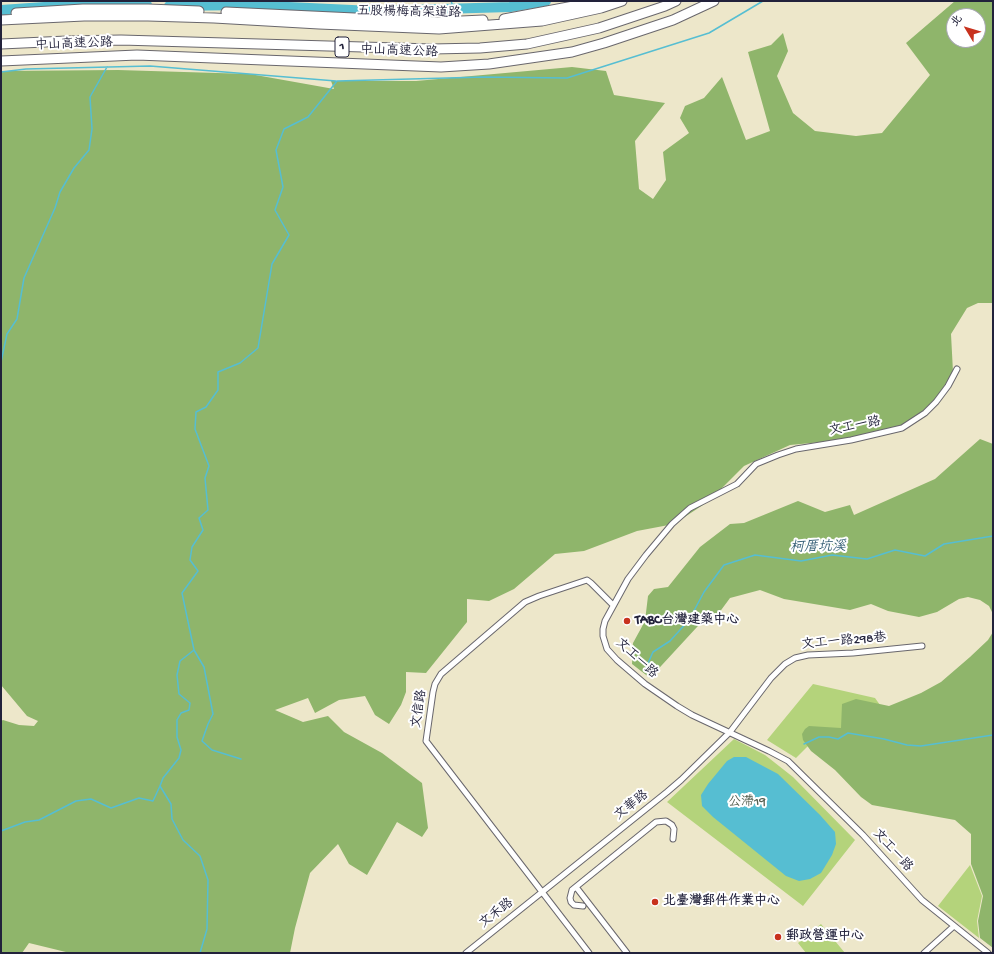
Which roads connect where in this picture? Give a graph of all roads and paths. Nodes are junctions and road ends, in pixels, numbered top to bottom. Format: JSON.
{"nodes":[{"id":1,"x":600,"y":1,"type":"edge"},
{"id":2,"x":622,"y":1,"type":"edge"},
{"id":3,"x":676,"y":1,"type":"edge"},
{"id":4,"x":714,"y":1,"type":"edge"},
{"id":5,"x":1,"y":14,"type":"edge"},
{"id":6,"x":1,"y":20,"type":"edge"},
{"id":7,"x":1,"y":44,"type":"edge"},
{"id":8,"x":1,"y":61,"type":"edge"},
{"id":9,"x":957,"y":369,"type":"dead end"},
{"id":10,"x":613,"y":605,"type":"junction"},
{"id":11,"x":922,"y":646,"type":"dead end"},
{"id":12,"x":730,"y":732,"type":"junction"},
{"id":13,"x":673,"y":839,"type":"dead end"},
{"id":14,"x":576,"y":887,"type":"junction"},
{"id":15,"x":542,"y":892,"type":"junction"},
{"id":16,"x":583,"y":906,"type":"dead end"},
{"id":17,"x":954,"y":926,"type":"junction"},
{"id":18,"x":466,"y":953,"type":"edge"},
{"id":19,"x":589,"y":953,"type":"edge"},
{"id":20,"x":627,"y":953,"type":"edge"},
{"id":21,"x":924,"y":953,"type":"edge"},
{"id":22,"x":988,"y":953,"type":"edge"}],
"edges":[{"from":1,"to":5,"type":"highway","name":"五股楊梅高架道路","number":"1"},
{"from":2,"to":6,"type":"highway","name":"五股楊梅高架道路","number":"1"},
{"from":3,"to":7,"type":"highway","name":"中山高速公路","number":"1"},
{"from":4,"to":8,"type":"highway","name":"中山高速公路","number":"1"},
{"from":9,"to":10,"type":"street","name":"文工一路"},
{"from":10,"to":12,"type":"street","name":"文工一路"},
{"from":10,"to":15,"type":"street","name":"文信路"},
{"from":11,"to":12,"type":"street","name":"文工一路298巷"},
{"from":12,"to":15,"type":"street","name":"文華路"},
{"from":12,"to":17,"type":"street","name":"文工一路"},
{"from":13,"to":14,"type":"street"},
{"from":14,"to":16,"type":"street"},
{"from":14,"to":20,"type":"street"},
{"from":15,"to":18,"type":"street","name":"文禾路"},
{"from":15,"to":19,"type":"street","name":"文信路"},
{"from":17,"to":21,"type":"street"},
{"from":17,"to":22,"type":"street","name":"文工一路"}]}
